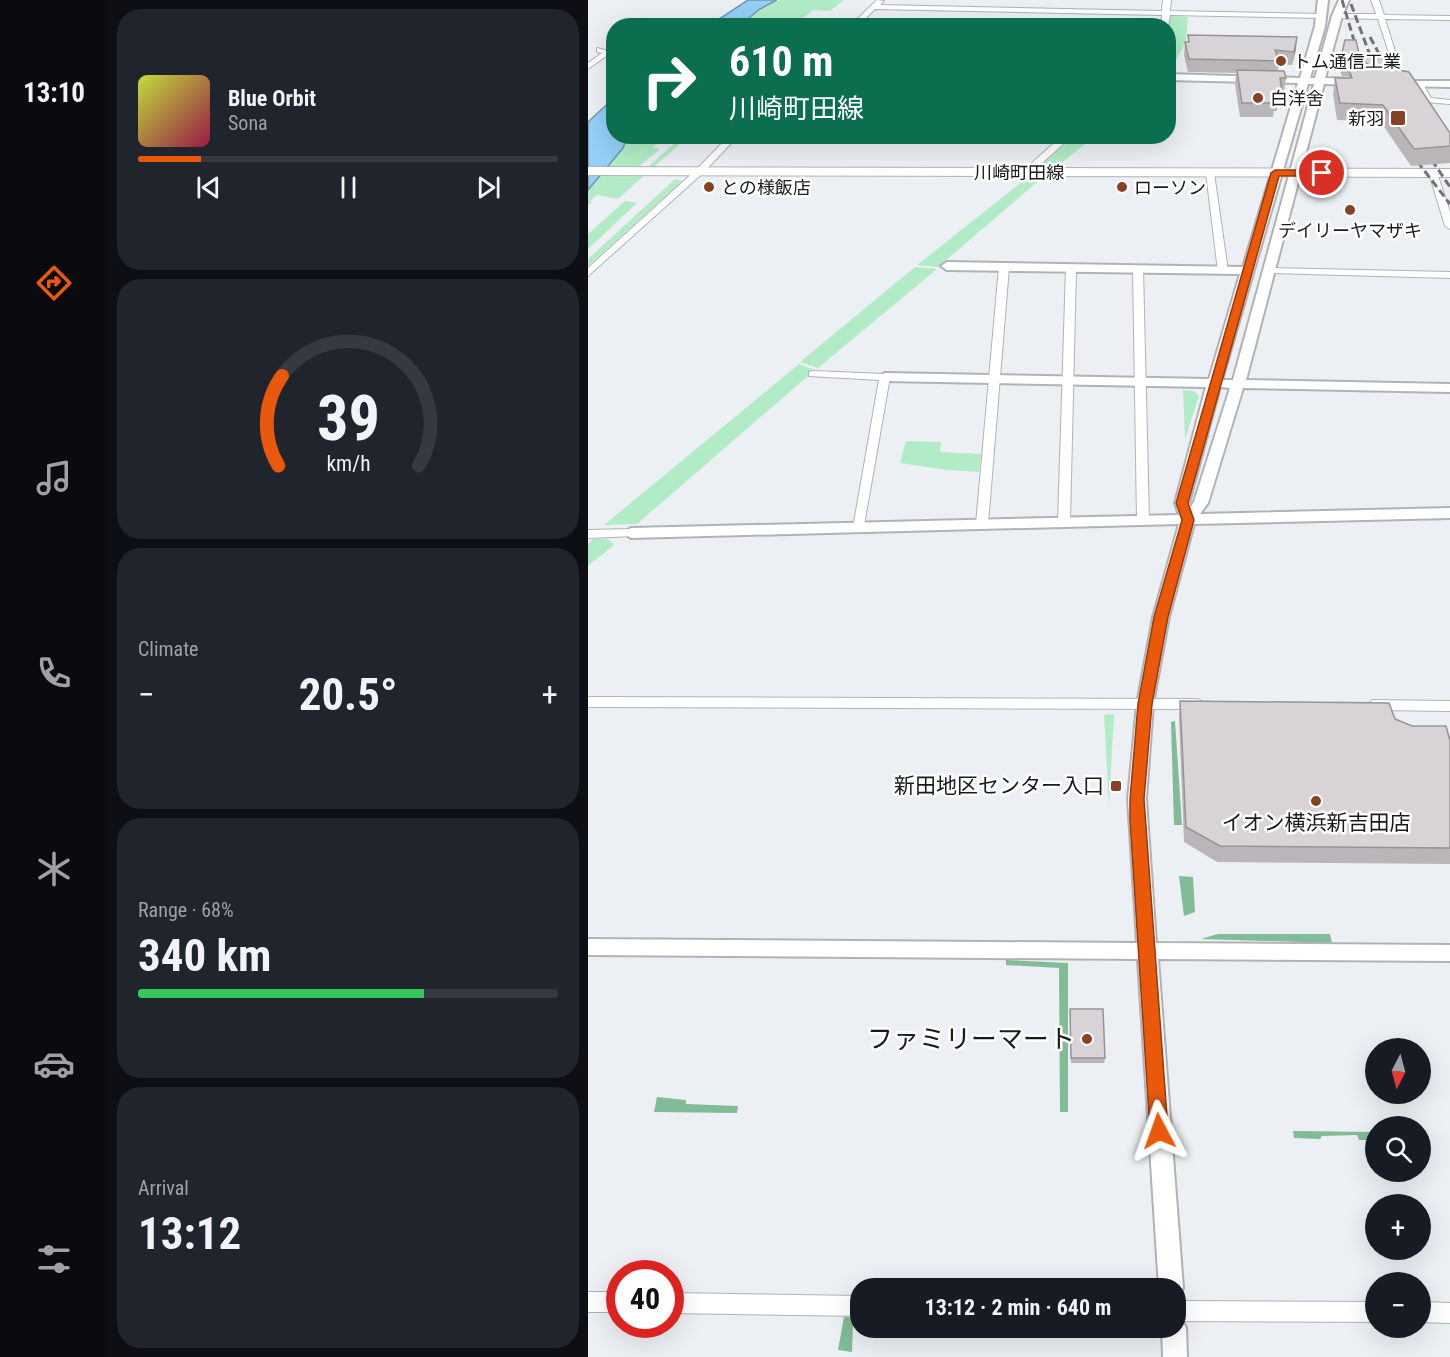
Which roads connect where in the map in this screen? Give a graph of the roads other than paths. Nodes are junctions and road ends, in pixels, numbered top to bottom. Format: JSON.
{"nodes":[{"id":1,"x":672,"y":0,"type":"edge"},
{"id":2,"x":882,"y":0,"type":"edge"},
{"id":3,"x":1167,"y":0,"type":"edge"},
{"id":4,"x":1323,"y":0,"type":"edge"},
{"id":5,"x":1344,"y":0,"type":"edge"},
{"id":6,"x":1375,"y":0,"type":"edge"},
{"id":7,"x":682,"y":2,"type":"dead end"},
{"id":8,"x":874,"y":7,"type":"junction"},
{"id":9,"x":1166,"y":13,"type":"junction"},
{"id":10,"x":1322,"y":16,"type":"junction"},
{"id":11,"x":1336,"y":16,"type":"junction"},
{"id":12,"x":1381,"y":17,"type":"junction"},
{"id":13,"x":862,"y":18,"type":"edge"},
{"id":14,"x":1166,"y":18,"type":"edge"},
{"id":15,"x":1450,"y":18,"type":"edge"},
{"id":16,"x":600,"y":50,"type":"dead end"},
{"id":17,"x":606,"y":52,"type":"edge"},
{"id":18,"x":606,"y":53,"type":"edge"},
{"id":19,"x":588,"y":66,"type":"edge"},
{"id":20,"x":1176,"y":77,"type":"edge"},
{"id":21,"x":1302,"y":80,"type":"junction"},
{"id":22,"x":1320,"y":80,"type":"junction"},
{"id":23,"x":1360,"y":82,"type":"edge"},
{"id":24,"x":1403,"y":83,"type":"joint"},
{"id":25,"x":1419,"y":84,"type":"junction"},
{"id":26,"x":1450,"y":84,"type":"edge"},
{"id":27,"x":1450,"y":102,"type":"edge"},
{"id":28,"x":726,"y":144,"type":"edge"},
{"id":29,"x":1059,"y":144,"type":"edge"},
{"id":30,"x":588,"y":171,"type":"edge"},
{"id":31,"x":700,"y":171,"type":"junction"},
{"id":32,"x":1026,"y":172,"type":"junction"},
{"id":33,"x":1210,"y":173,"type":"junction"},
{"id":34,"x":1275,"y":173,"type":"junction"},
{"id":35,"x":1295,"y":173,"type":"junction"},
{"id":36,"x":1433,"y":173,"type":"junction"},
{"id":37,"x":1450,"y":173,"type":"edge"},
{"id":38,"x":1450,"y":226,"type":"edge"},
{"id":39,"x":947,"y":266,"type":"dead end"},
{"id":40,"x":1004,"y":267,"type":"junction"},
{"id":41,"x":1071,"y":268,"type":"junction"},
{"id":42,"x":1138,"y":269,"type":"junction"},
{"id":43,"x":1223,"y":271,"type":"junction"},
{"id":44,"x":1247,"y":271,"type":"junction"},
{"id":45,"x":1269,"y":271,"type":"junction"},
{"id":46,"x":588,"y":273,"type":"edge"},
{"id":47,"x":1450,"y":275,"type":"edge"},
{"id":48,"x":813,"y":374,"type":"dead end"},
{"id":49,"x":885,"y":377,"type":"junction"},
{"id":50,"x":994,"y":380,"type":"junction"},
{"id":51,"x":1068,"y":381,"type":"junction"},
{"id":52,"x":1140,"y":382,"type":"junction"},
{"id":53,"x":1215,"y":384,"type":"junction"},
{"id":54,"x":1238,"y":384,"type":"junction"},
{"id":55,"x":1450,"y":388,"type":"edge"},
{"id":56,"x":1450,"y":513,"type":"edge"},
{"id":57,"x":1143,"y":520,"type":"junction"},
{"id":58,"x":1188,"y":520,"type":"junction"},
{"id":59,"x":1064,"y":522,"type":"junction"},
{"id":60,"x":982,"y":524,"type":"junction"},
{"id":61,"x":860,"y":528,"type":"junction"},
{"id":62,"x":632,"y":533,"type":"joint"},
{"id":63,"x":588,"y":534,"type":"edge"},
{"id":64,"x":588,"y":702,"type":"edge"},
{"id":65,"x":1145,"y":704,"type":"junction"},
{"id":66,"x":1215,"y":704,"type":"edge"},
{"id":67,"x":1356,"y":705,"type":"edge"},
{"id":68,"x":1450,"y":706,"type":"edge"},
{"id":69,"x":588,"y":947,"type":"edge"},
{"id":70,"x":1146,"y":952,"type":"junction"},
{"id":71,"x":1450,"y":954,"type":"edge"},
{"id":72,"x":1170,"y":1278,"type":"edge"},
{"id":73,"x":588,"y":1302,"type":"edge"},
{"id":74,"x":606,"y":1302,"type":"edge"},
{"id":75,"x":684,"y":1303,"type":"edge"},
{"id":76,"x":850,"y":1306,"type":"edge"},
{"id":77,"x":1186,"y":1311,"type":"edge"},
{"id":78,"x":1365,"y":1312,"type":"edge"},
{"id":79,"x":1431,"y":1312,"type":"edge"},
{"id":80,"x":1450,"y":1313,"type":"edge"},
{"id":81,"x":1174,"y":1338,"type":"edge"},
{"id":82,"x":1175,"y":1357,"type":"edge"}],
"edges":[{"from":1,"to":7,"type":"street"},
{"from":2,"to":8,"type":"street"},
{"from":3,"to":9,"type":"street"},
{"from":4,"to":10,"type":"street"},
{"from":5,"to":11,"type":"street"},
{"from":6,"to":12,"type":"street"},
{"from":8,"to":9,"type":"street"},
{"from":8,"to":13,"type":"street"},
{"from":9,"to":10,"type":"street"},
{"from":9,"to":14,"type":"street"},
{"from":10,"to":21,"type":"street"},
{"from":11,"to":12,"type":"street"},
{"from":11,"to":22,"type":"street"},
{"from":12,"to":15,"type":"street"},
{"from":12,"to":24,"type":"street"},
{"from":16,"to":17,"type":"street"},
{"from":18,"to":19,"type":"street"},
{"from":20,"to":21,"type":"street"},
{"from":21,"to":22,"type":"street"},
{"from":21,"to":34,"type":"street"},
{"from":22,"to":23,"type":"street"},
{"from":22,"to":35,"type":"street"},
{"from":24,"to":25,"type":"street"},
{"from":25,"to":26,"type":"street"},
{"from":25,"to":27,"type":"street"},
{"from":28,"to":31,"type":"street"},
{"from":29,"to":32,"type":"street"},
{"from":30,"to":31,"type":"main road","name":"川崎町田線"},
{"from":31,"to":32,"type":"main road","name":"川崎町田線"},
{"from":31,"to":46,"type":"street"},
{"from":32,"to":33,"type":"main road","name":"川崎町田線"},
{"from":33,"to":34,"type":"main road","name":"川崎町田線"},
{"from":33,"to":43,"type":"street"},
{"from":34,"to":35,"type":"main road","name":"川崎町田線"},
{"from":34,"to":44,"type":"street"},
{"from":35,"to":36,"type":"main road","name":"川崎町田線"},
{"from":35,"to":45,"type":"street"},
{"from":36,"to":37,"type":"main road","name":"川崎町田線"},
{"from":36,"to":38,"type":"street"},
{"from":39,"to":40,"type":"street"},
{"from":40,"to":41,"type":"street"},
{"from":40,"to":50,"type":"street"},
{"from":41,"to":42,"type":"street"},
{"from":41,"to":51,"type":"street"},
{"from":42,"to":43,"type":"street"},
{"from":42,"to":52,"type":"street"},
{"from":43,"to":44,"type":"street"},
{"from":44,"to":53,"type":"street"},
{"from":45,"to":47,"type":"street"},
{"from":45,"to":54,"type":"street"},
{"from":48,"to":49,"type":"street"},
{"from":49,"to":50,"type":"street"},
{"from":49,"to":61,"type":"street"},
{"from":50,"to":51,"type":"street"},
{"from":50,"to":60,"type":"street"},
{"from":51,"to":52,"type":"street"},
{"from":51,"to":59,"type":"street"},
{"from":52,"to":53,"type":"street"},
{"from":52,"to":57,"type":"street"},
{"from":53,"to":54,"type":"street"},
{"from":53,"to":58,"type":"street"},
{"from":54,"to":55,"type":"street"},
{"from":54,"to":58,"type":"street"},
{"from":56,"to":58,"type":"street"},
{"from":57,"to":58,"type":"street"},
{"from":57,"to":59,"type":"street"},
{"from":58,"to":65,"type":"street"},
{"from":59,"to":60,"type":"street"},
{"from":60,"to":61,"type":"street"},
{"from":61,"to":62,"type":"street"},
{"from":62,"to":63,"type":"street"},
{"from":64,"to":65,"type":"street"},
{"from":65,"to":66,"type":"street"},
{"from":65,"to":70,"type":"street"},
{"from":67,"to":68,"type":"street"},
{"from":69,"to":70,"type":"street"},
{"from":70,"to":71,"type":"street"},
{"from":70,"to":72,"type":"street"},
{"from":73,"to":74,"type":"street"},
{"from":75,"to":76,"type":"street"},
{"from":77,"to":78,"type":"street"},
{"from":79,"to":80,"type":"street"},
{"from":81,"to":82,"type":"street"}]}
